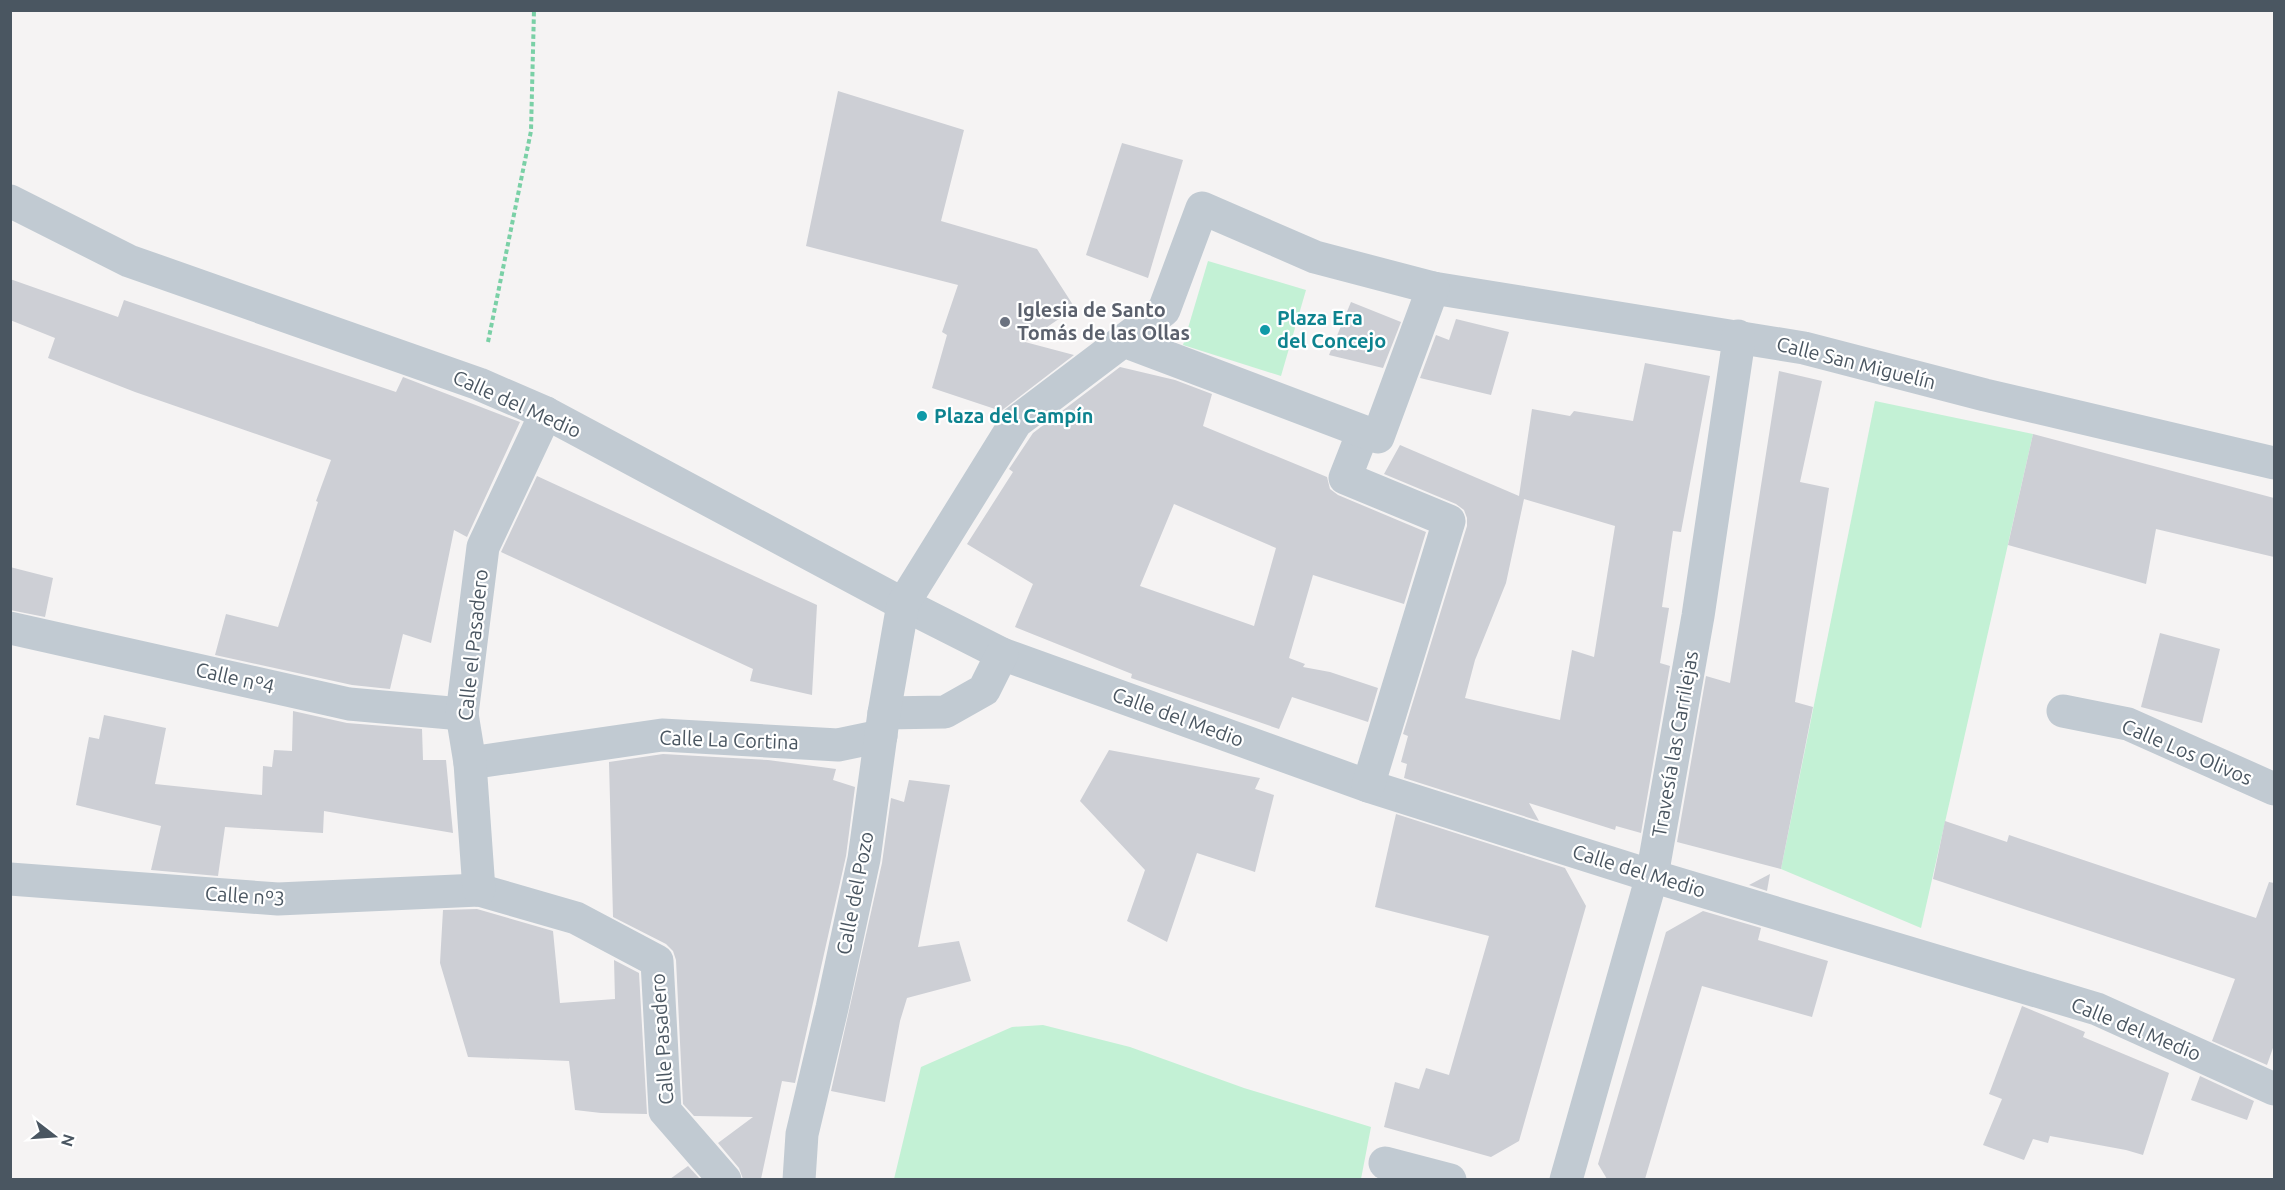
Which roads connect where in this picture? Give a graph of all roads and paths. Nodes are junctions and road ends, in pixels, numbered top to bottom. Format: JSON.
{"nodes":[{"id":1,"x":534,"y":10,"type":"edge"},
{"id":2,"x":10,"y":201,"type":"edge"},
{"id":3,"x":1433,"y":288,"type":"junction"},
{"id":4,"x":1738,"y":336,"type":"junction"},
{"id":5,"x":1124,"y":341,"type":"junction"},
{"id":6,"x":479,"y":384,"type":"junction"},
{"id":7,"x":546,"y":413,"type":"junction"},
{"id":8,"x":1363,"y":432,"type":"junction"},
{"id":9,"x":2274,"y":463,"type":"edge"},
{"id":10,"x":903,"y":604,"type":"junction"},
{"id":11,"x":10,"y":628,"type":"edge"},
{"id":12,"x":1002,"y":654,"type":"junction"},
{"id":13,"x":2063,"y":711,"type":"dead end"},
{"id":14,"x":462,"y":714,"type":"junction"},
{"id":15,"x":883,"y":724,"type":"junction"},
{"id":16,"x":470,"y":763,"type":"junction"},
{"id":17,"x":1368,"y":786,"type":"junction"},
{"id":18,"x":2274,"y":789,"type":"edge"},
{"id":19,"x":1652,"y":876,"type":"junction"},
{"id":20,"x":10,"y":879,"type":"edge"},
{"id":21,"x":479,"y":890,"type":"junction"},
{"id":22,"x":2274,"y":1089,"type":"edge"},
{"id":23,"x":1385,"y":1163,"type":"dead end"},
{"id":24,"x":724,"y":1179,"type":"edge"},
{"id":25,"x":799,"y":1179,"type":"edge"},
{"id":26,"x":1450,"y":1179,"type":"edge"},
{"id":27,"x":1566,"y":1179,"type":"edge"}],
"edges":[{"from":1,"to":6,"type":"path"},
{"from":2,"to":6,"type":"street","name":"Calle del Medio"},
{"from":3,"to":4,"type":"street","name":"Calle San Miguelín"},
{"from":3,"to":5,"type":"street"},
{"from":3,"to":8,"type":"street"},
{"from":4,"to":9,"type":"street","name":"Calle San Miguelín"},
{"from":4,"to":19,"type":"street","name":"Travesía las Carrilejas"},
{"from":5,"to":8,"type":"street"},
{"from":5,"to":10,"type":"street"},
{"from":6,"to":7,"type":"street","name":"Calle del Medio"},
{"from":7,"to":10,"type":"street","name":"Calle del Medio"},
{"from":7,"to":14,"type":"street","name":"Calle el Pasadero"},
{"from":8,"to":17,"type":"street"},
{"from":10,"to":12,"type":"street","name":"Calle del Medio"},
{"from":10,"to":15,"type":"street","name":"Calle del Pozo"},
{"from":11,"to":14,"type":"street","name":"Calle nº4"},
{"from":12,"to":15,"type":"street"},
{"from":12,"to":17,"type":"street","name":"Calle del Medio"},
{"from":13,"to":18,"type":"street","name":"Calle Los Olivos"},
{"from":14,"to":16,"type":"street","name":"Calle el Pasadero"},
{"from":15,"to":16,"type":"street","name":"Calle La Cortina"},
{"from":15,"to":25,"type":"street","name":"Calle del Pozo"},
{"from":16,"to":21,"type":"street","name":"Calle el Pasadero"},
{"from":17,"to":19,"type":"street","name":"Calle del Medio"},
{"from":19,"to":22,"type":"street","name":"Calle del Medio"},
{"from":19,"to":27,"type":"street","name":"Travesía las Carrilejas"},
{"from":20,"to":21,"type":"street","name":"Calle nº3"},
{"from":21,"to":24,"type":"street","name":"Calle Pasadero"},
{"from":23,"to":26,"type":"street"}]}
